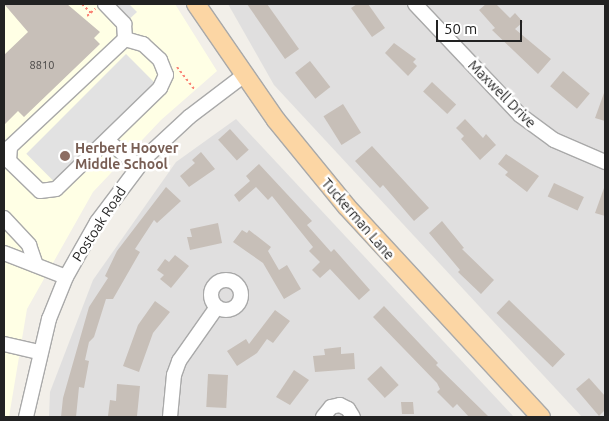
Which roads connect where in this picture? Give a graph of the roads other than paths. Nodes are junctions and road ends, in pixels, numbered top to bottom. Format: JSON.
{"nodes":[{"id":1,"x":105,"y":4,"type":"edge"},
{"id":2,"x":196,"y":4,"type":"edge"},
{"id":3,"x":415,"y":4,"type":"edge"},
{"id":4,"x":125,"y":40,"type":"junction"},
{"id":5,"x":243,"y":76,"type":"junction"},
{"id":6,"x":108,"y":141,"type":"junction"},
{"id":7,"x":605,"y":162,"type":"edge"},
{"id":8,"x":138,"y":166,"type":"junction"},
{"id":9,"x":4,"y":218,"type":"edge"},
{"id":10,"x":4,"y":253,"type":"edge"},
{"id":11,"x":36,"y":265,"type":"junction"},
{"id":12,"x":66,"y":277,"type":"junction"},
{"id":13,"x":217,"y":307,"type":"dead end"},
{"id":14,"x":4,"y":344,"type":"edge"},
{"id":15,"x":39,"y":352,"type":"junction"},
{"id":16,"x":26,"y":417,"type":"edge"},
{"id":17,"x":170,"y":417,"type":"edge"},
{"id":18,"x":324,"y":417,"type":"edge"},
{"id":19,"x":353,"y":417,"type":"edge"},
{"id":20,"x":541,"y":417,"type":"edge"}],
"edges":[{"from":1,"to":4,"type":"street"},
{"from":2,"to":5,"type":"main road","name":"Tuckerman Lane"},
{"from":3,"to":7,"type":"street","name":"Maxwell Drive"},
{"from":4,"to":6,"type":"street"},
{"from":4,"to":6,"type":"street"},
{"from":5,"to":8,"type":"street","name":"Postoak Road"},
{"from":5,"to":20,"type":"main road","name":"Tuckerman Lane"},
{"from":6,"to":8,"type":"street"},
{"from":8,"to":12,"type":"street","name":"Postoak Road"},
{"from":9,"to":11,"type":"street"},
{"from":10,"to":11,"type":"street"},
{"from":11,"to":12,"type":"street"},
{"from":12,"to":15,"type":"street","name":"Postoak Road"},
{"from":13,"to":17,"type":"street"},
{"from":14,"to":15,"type":"street"},
{"from":15,"to":16,"type":"street","name":"Postoak Road"},
{"from":18,"to":19,"type":"street"}]}
